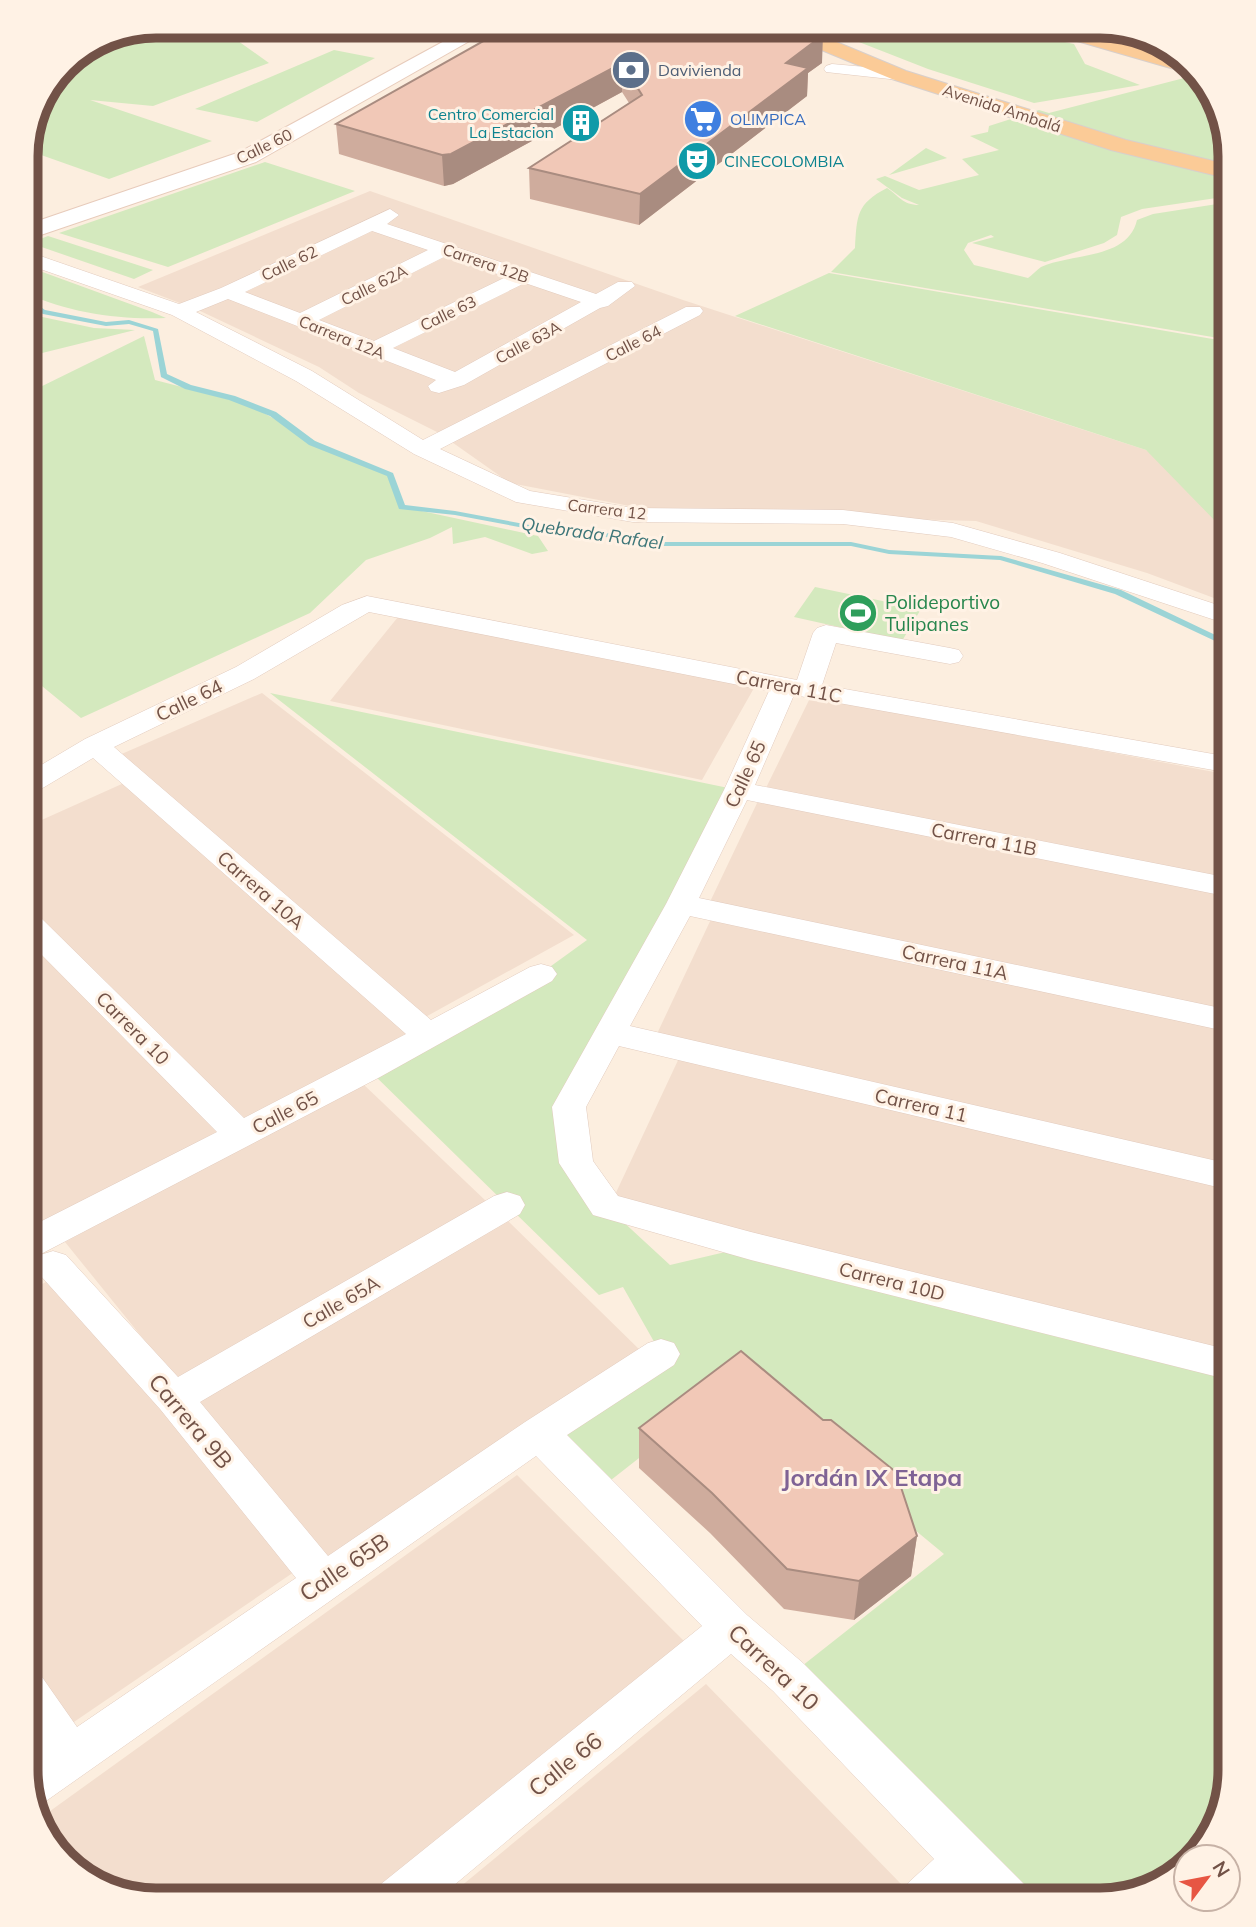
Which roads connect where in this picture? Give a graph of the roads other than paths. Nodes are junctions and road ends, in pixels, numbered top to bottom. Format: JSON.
{"nodes":[{"id":1,"x":435,"y":38,"type":"edge"},
{"id":2,"x":465,"y":38,"type":"edge"},
{"id":3,"x":811,"y":39,"type":"edge"},
{"id":4,"x":1091,"y":39,"type":"edge"},
{"id":5,"x":1169,"y":62,"type":"edge"},
{"id":6,"x":832,"y":69,"type":"dead end"},
{"id":7,"x":899,"y":75,"type":"junction"},
{"id":8,"x":1218,"y":169,"type":"edge"},
{"id":9,"x":39,"y":211,"type":"edge"},
{"id":10,"x":397,"y":212,"type":"dead end"},
{"id":11,"x":370,"y":224,"type":"junction"},
{"id":12,"x":39,"y":229,"type":"edge"},
{"id":13,"x":446,"y":249,"type":"junction"},
{"id":14,"x":39,"y":262,"type":"edge"},
{"id":15,"x":523,"y":276,"type":"junction"},
{"id":16,"x":625,"y":286,"type":"dead end"},
{"id":17,"x":228,"y":292,"type":"junction"},
{"id":18,"x":601,"y":302,"type":"junction"},
{"id":19,"x":179,"y":311,"type":"junction"},
{"id":20,"x":693,"y":311,"type":"dead end"},
{"id":21,"x":302,"y":320,"type":"junction"},
{"id":22,"x":373,"y":350,"type":"junction"},
{"id":23,"x":456,"y":380,"type":"junction"},
{"id":24,"x":427,"y":390,"type":"dead end"},
{"id":25,"x":422,"y":449,"type":"junction"},
{"id":26,"x":351,"y":610,"type":"joint"},
{"id":27,"x":1218,"y":613,"type":"edge"},
{"id":28,"x":950,"y":656,"type":"dead end"},
{"id":29,"x":796,"y":687,"type":"junction"},
{"id":30,"x":95,"y":745,"type":"junction"},
{"id":31,"x":1218,"y":763,"type":"edge"},
{"id":32,"x":39,"y":779,"type":"edge"},
{"id":33,"x":738,"y":790,"type":"junction"},
{"id":34,"x":1218,"y":886,"type":"edge"},
{"id":35,"x":681,"y":904,"type":"junction"},
{"id":36,"x":39,"y":933,"type":"edge"},
{"id":37,"x":541,"y":974,"type":"dead end"},
{"id":38,"x":1218,"y":1018,"type":"edge"},
{"id":39,"x":611,"y":1033,"type":"junction"},
{"id":40,"x":428,"y":1035,"type":"junction"},
{"id":41,"x":240,"y":1134,"type":"junction"},
{"id":42,"x":576,"y":1163,"type":"joint"},
{"id":43,"x":1218,"y":1174,"type":"edge"},
{"id":44,"x":507,"y":1205,"type":"dead end"},
{"id":45,"x":40,"y":1255,"type":"edge"},
{"id":46,"x":661,"y":1354,"type":"dead end"},
{"id":47,"x":1218,"y":1362,"type":"edge"},
{"id":48,"x":174,"y":1398,"type":"junction"},
{"id":49,"x":539,"y":1433,"type":"junction"},
{"id":50,"x":323,"y":1581,"type":"junction"},
{"id":51,"x":732,"y":1628,"type":"junction"},
{"id":52,"x":38,"y":1708,"type":"edge"},
{"id":53,"x":71,"y":1756,"type":"junction"},
{"id":54,"x":39,"y":1779,"type":"edge"},
{"id":55,"x":966,"y":1860,"type":"junction"},
{"id":56,"x":413,"y":1888,"type":"edge"},
{"id":57,"x":937,"y":1888,"type":"edge"},
{"id":58,"x":994,"y":1888,"type":"edge"}],
"edges":[{"from":1,"to":9,"type":"main road","name":"Calle 60"},
{"from":2,"to":12,"type":"main road","name":"Calle 60"},
{"from":3,"to":7,"type":"main road","name":"Avenida Ambalá"},
{"from":4,"to":5,"type":"main road"},
{"from":6,"to":7,"type":"street"},
{"from":7,"to":8,"type":"main road","name":"Avenida Ambalá"},
{"from":10,"to":11,"type":"street","name":"Calle 62"},
{"from":11,"to":13,"type":"street","name":"Carrera 12B"},
{"from":11,"to":17,"type":"street","name":"Calle 62"},
{"from":13,"to":15,"type":"street","name":"Carrera 12B"},
{"from":13,"to":21,"type":"street","name":"Calle 62A"},
{"from":14,"to":19,"type":"street","name":"Carrera 12"},
{"from":15,"to":18,"type":"street","name":"Carrera 12B"},
{"from":15,"to":22,"type":"street","name":"Calle 63"},
{"from":16,"to":18,"type":"street","name":"Calle 63A"},
{"from":17,"to":19,"type":"street","name":"Calle 62"},
{"from":17,"to":21,"type":"street","name":"Carrera 12A"},
{"from":18,"to":23,"type":"street","name":"Calle 63A"},
{"from":19,"to":25,"type":"street","name":"Carrera 12"},
{"from":20,"to":25,"type":"street","name":"Calle 64"},
{"from":21,"to":22,"type":"street","name":"Carrera 12A"},
{"from":22,"to":23,"type":"street","name":"Carrera 12A"},
{"from":23,"to":24,"type":"street","name":"Calle 63A"},
{"from":25,"to":27,"type":"street","name":"Carrera 12"},
{"from":26,"to":29,"type":"street","name":"Carrera 11C"},
{"from":26,"to":30,"type":"street","name":"Calle 64"},
{"from":28,"to":29,"type":"street","name":"Calle 65"},
{"from":29,"to":31,"type":"street","name":"Carrera 11C"},
{"from":29,"to":33,"type":"street","name":"Calle 65"},
{"from":30,"to":32,"type":"street","name":"Calle 64"},
{"from":30,"to":40,"type":"street","name":"Carrera 10A"},
{"from":33,"to":34,"type":"street","name":"Carrera 11B"},
{"from":33,"to":35,"type":"street","name":"Calle 65"},
{"from":35,"to":38,"type":"street","name":"Carrera 11A"},
{"from":35,"to":39,"type":"street","name":"Calle 65"},
{"from":36,"to":41,"type":"street","name":"Carrera 10"},
{"from":37,"to":40,"type":"street","name":"Calle 65"},
{"from":39,"to":42,"type":"street","name":"Calle 65"},
{"from":39,"to":43,"type":"street","name":"Carrera 11"},
{"from":40,"to":41,"type":"street","name":"Calle 65"},
{"from":41,"to":45,"type":"street","name":"Calle 65"},
{"from":42,"to":47,"type":"street","name":"Carrera 10D"},
{"from":44,"to":48,"type":"street","name":"Calle 65A"},
{"from":45,"to":48,"type":"street","name":"Carrera 9B"},
{"from":46,"to":49,"type":"street","name":"Calle 65B"},
{"from":48,"to":50,"type":"street","name":"Carrera 9B"},
{"from":49,"to":50,"type":"street","name":"Calle 65B"},
{"from":49,"to":51,"type":"street","name":"Carrera 10"},
{"from":50,"to":53,"type":"street","name":"Calle 65B"},
{"from":51,"to":55,"type":"street","name":"Carrera 10"},
{"from":51,"to":56,"type":"street","name":"Calle 66"},
{"from":52,"to":53,"type":"street"},
{"from":53,"to":54,"type":"street","name":"Calle 65B"},
{"from":55,"to":57,"type":"street"},
{"from":55,"to":58,"type":"street","name":"Carrera 10"}]}
